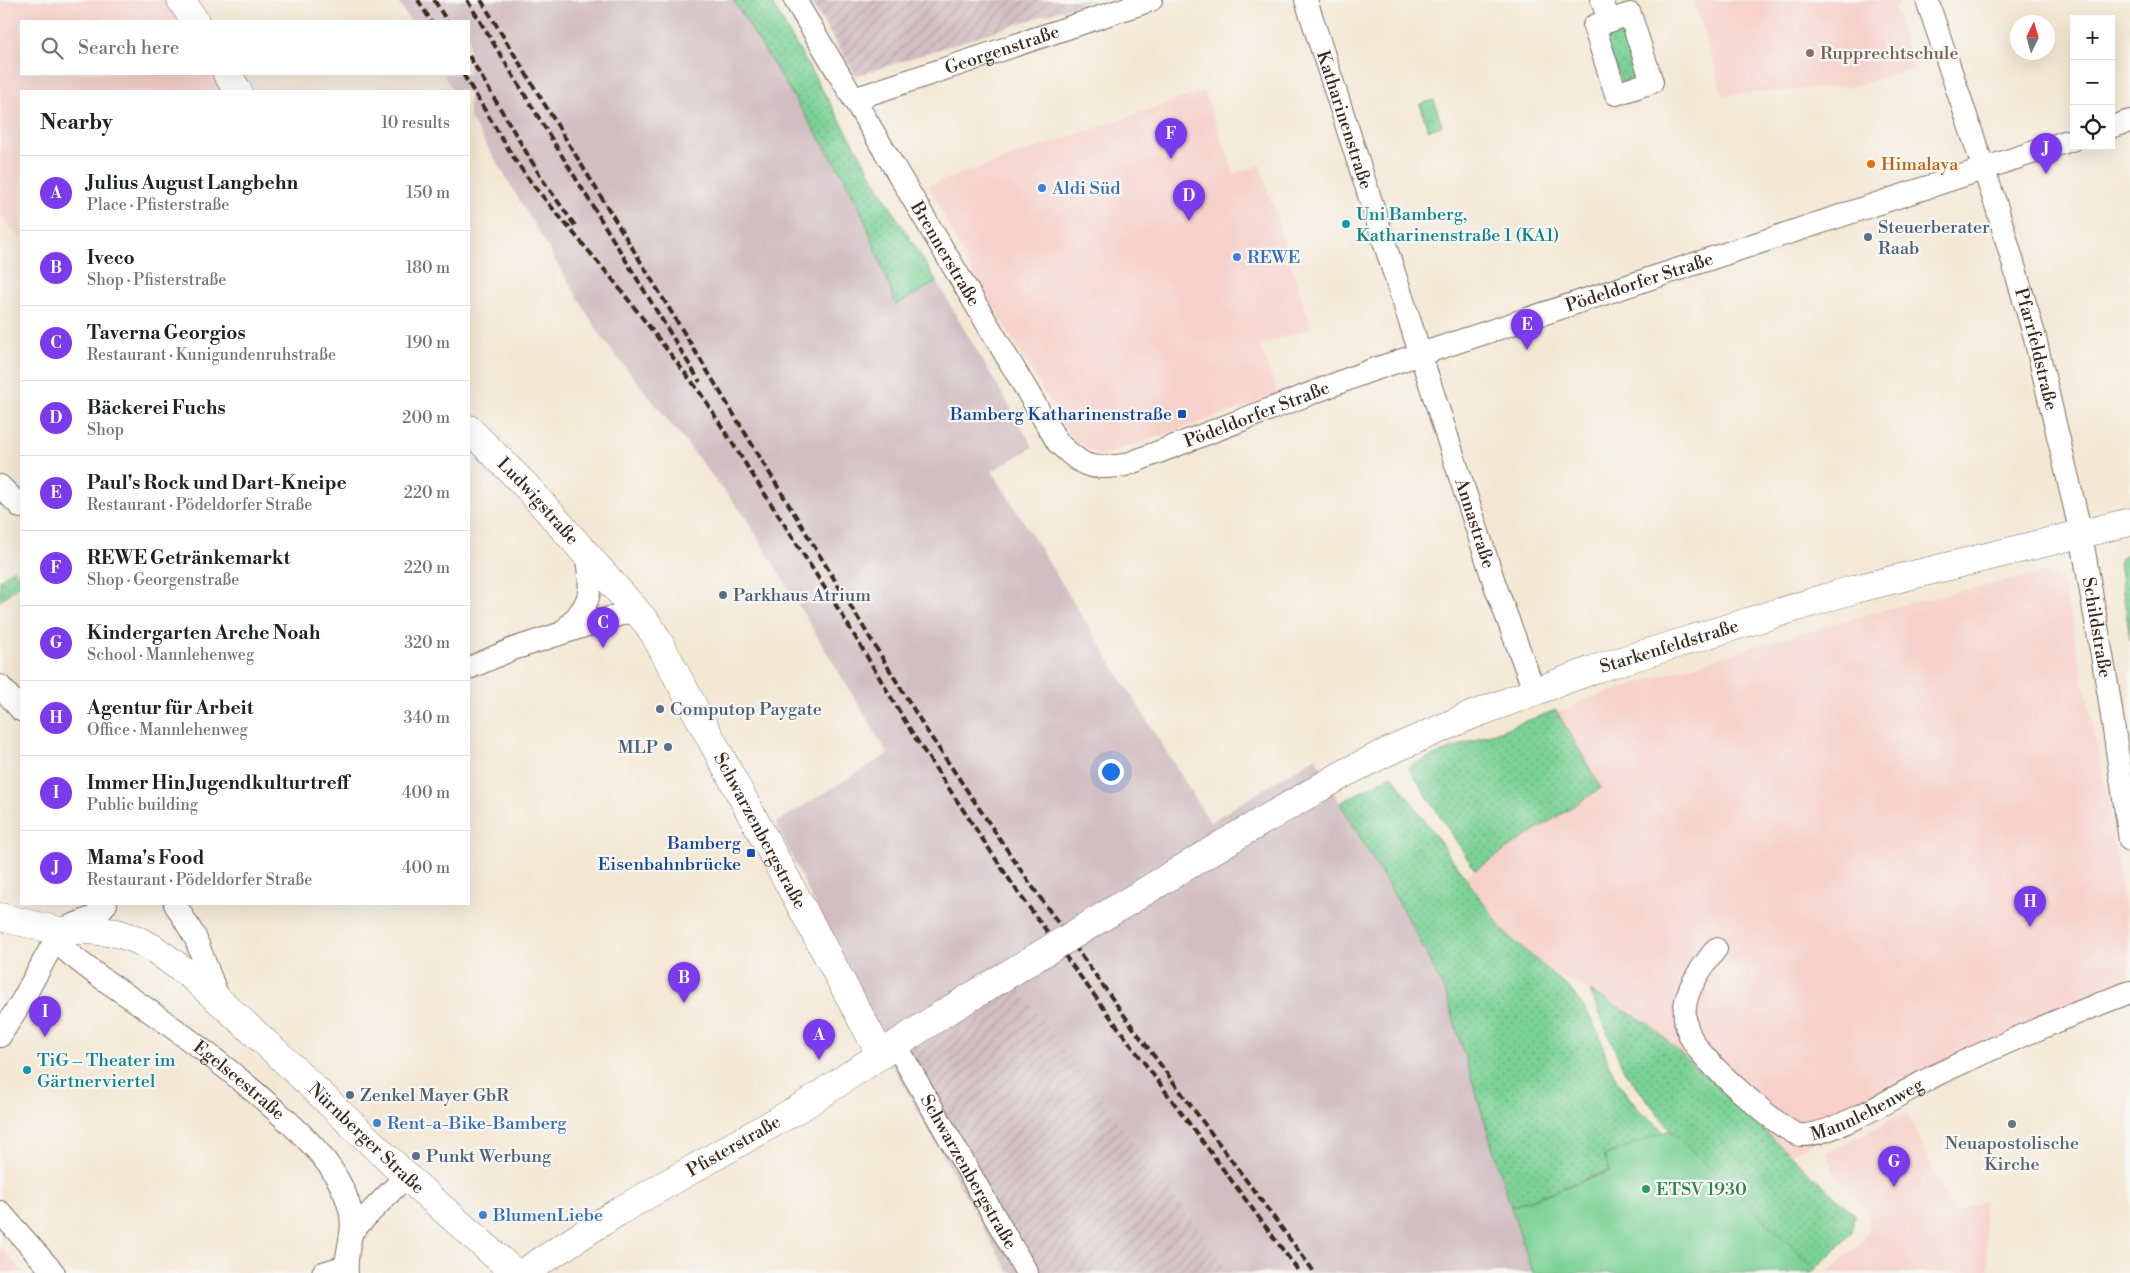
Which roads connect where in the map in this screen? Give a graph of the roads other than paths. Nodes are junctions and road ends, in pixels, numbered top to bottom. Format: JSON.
{"nodes":[{"id":1,"x":181,"y":0,"type":"edge"},
{"id":2,"x":795,"y":0,"type":"edge"},
{"id":3,"x":1151,"y":0,"type":"edge"},
{"id":4,"x":1306,"y":0,"type":"edge"},
{"id":5,"x":1927,"y":0,"type":"edge"},
{"id":6,"x":194,"y":20,"type":"edge"},
{"id":7,"x":228,"y":75,"type":"edge"},
{"id":8,"x":237,"y":90,"type":"edge"},
{"id":9,"x":854,"y":99,"type":"junction"},
{"id":10,"x":2130,"y":121,"type":"edge"},
{"id":11,"x":2115,"y":126,"type":"edge"},
{"id":12,"x":2070,"y":140,"type":"edge"},
{"id":13,"x":1984,"y":168,"type":"junction"},
{"id":14,"x":1420,"y":355,"type":"junction"},
{"id":15,"x":470,"y":430,"type":"edge"},
{"id":16,"x":1125,"y":465,"type":"joint"},
{"id":17,"x":0,"y":486,"type":"edge"},
{"id":18,"x":20,"y":506,"type":"edge"},
{"id":19,"x":2130,"y":522,"type":"edge"},
{"id":20,"x":2081,"y":534,"type":"junction"},
{"id":21,"x":586,"y":554,"type":"junction"},
{"id":22,"x":634,"y":610,"type":"junction"},
{"id":23,"x":563,"y":632,"type":"junction"},
{"id":24,"x":470,"y":668,"type":"edge"},
{"id":25,"x":0,"y":686,"type":"edge"},
{"id":26,"x":1534,"y":690,"type":"junction"},
{"id":27,"x":20,"y":709,"type":"edge"},
{"id":28,"x":2130,"y":840,"type":"edge"},
{"id":29,"x":105,"y":905,"type":"edge"},
{"id":30,"x":176,"y":905,"type":"edge"},
{"id":31,"x":0,"y":917,"type":"edge"},
{"id":32,"x":60,"y":930,"type":"junction"},
{"id":33,"x":1716,"y":949,"type":"dead end"},
{"id":34,"x":2130,"y":992,"type":"edge"},
{"id":35,"x":220,"y":1001,"type":"junction"},
{"id":36,"x":941,"y":1015,"type":"joint"},
{"id":37,"x":0,"y":1036,"type":"edge"},
{"id":38,"x":889,"y":1050,"type":"junction"},
{"id":39,"x":406,"y":1176,"type":"junction"},
{"id":40,"x":0,"y":1212,"type":"edge"},
{"id":41,"x":353,"y":1230,"type":"junction"},
{"id":42,"x":566,"y":1245,"type":"junction"},
{"id":43,"x":346,"y":1270,"type":"edge"},
{"id":44,"x":54,"y":1273,"type":"edge"},
{"id":45,"x":323,"y":1273,"type":"edge"},
{"id":46,"x":515,"y":1273,"type":"edge"},
{"id":47,"x":523,"y":1273,"type":"edge"},
{"id":48,"x":561,"y":1273,"type":"edge"},
{"id":49,"x":1027,"y":1273,"type":"edge"}],
"edges":[{"from":1,"to":6,"type":"street"},
{"from":2,"to":9,"type":"street","name":"Brennerstraße"},
{"from":3,"to":9,"type":"street","name":"Georgenstraße"},
{"from":4,"to":14,"type":"street","name":"Katharinenstraße"},
{"from":5,"to":13,"type":"street","name":"Pfarrfeldstraße"},
{"from":7,"to":8,"type":"street"},
{"from":9,"to":16,"type":"street","name":"Brennerstraße"},
{"from":10,"to":11,"type":"street"},
{"from":12,"to":13,"type":"street","name":"Pödeldorfer Straße"},
{"from":13,"to":14,"type":"street","name":"Pödeldorfer Straße"},
{"from":13,"to":20,"type":"street","name":"Pfarrfeldstraße"},
{"from":14,"to":16,"type":"street","name":"Pödeldorfer Straße"},
{"from":14,"to":26,"type":"street","name":"Annastraße"},
{"from":15,"to":21,"type":"street","name":"Ludwigstraße"},
{"from":17,"to":18,"type":"street"},
{"from":19,"to":20,"type":"street","name":"Starkenfeldstraße"},
{"from":20,"to":26,"type":"street","name":"Starkenfeldstraße"},
{"from":20,"to":28,"type":"street","name":"Schildstraße"},
{"from":21,"to":22,"type":"street","name":"Ludwigstraße"},
{"from":21,"to":23,"type":"street","name":"Ludwigstraße"},
{"from":22,"to":23,"type":"street"},
{"from":22,"to":38,"type":"street","name":"Schwarzenbergstraße"},
{"from":23,"to":24,"type":"street"},
{"from":25,"to":27,"type":"street"},
{"from":26,"to":36,"type":"street","name":"Starkenfeldstraße","bridge":true},
{"from":29,"to":32,"type":"street"},
{"from":30,"to":35,"type":"street","name":"Nürnberger Straße"},
{"from":31,"to":32,"type":"street","name":"Nürnberger Straße"},
{"from":32,"to":35,"type":"street","name":"Nürnberger Straße"},
{"from":32,"to":37,"type":"street"},
{"from":32,"to":41,"type":"street","name":"Egelseestraße"},
{"from":33,"to":34,"type":"street","name":"Mannlehenweg"},
{"from":35,"to":39,"type":"street","name":"Nürnberger Straße"},
{"from":36,"to":38,"type":"street","name":"Pfisterstraße"},
{"from":38,"to":42,"type":"street","name":"Pfisterstraße"},
{"from":38,"to":49,"type":"street","name":"Schwarzenbergstraße"},
{"from":39,"to":41,"type":"street"},
{"from":39,"to":46,"type":"street","name":"Nürnberger Straße"},
{"from":40,"to":44,"type":"street"},
{"from":41,"to":43,"type":"street","name":"Egelseestraße"},
{"from":42,"to":47,"type":"street","name":"Pfisterstraße"},
{"from":42,"to":48,"type":"street"},
{"from":43,"to":45,"type":"street"}]}
